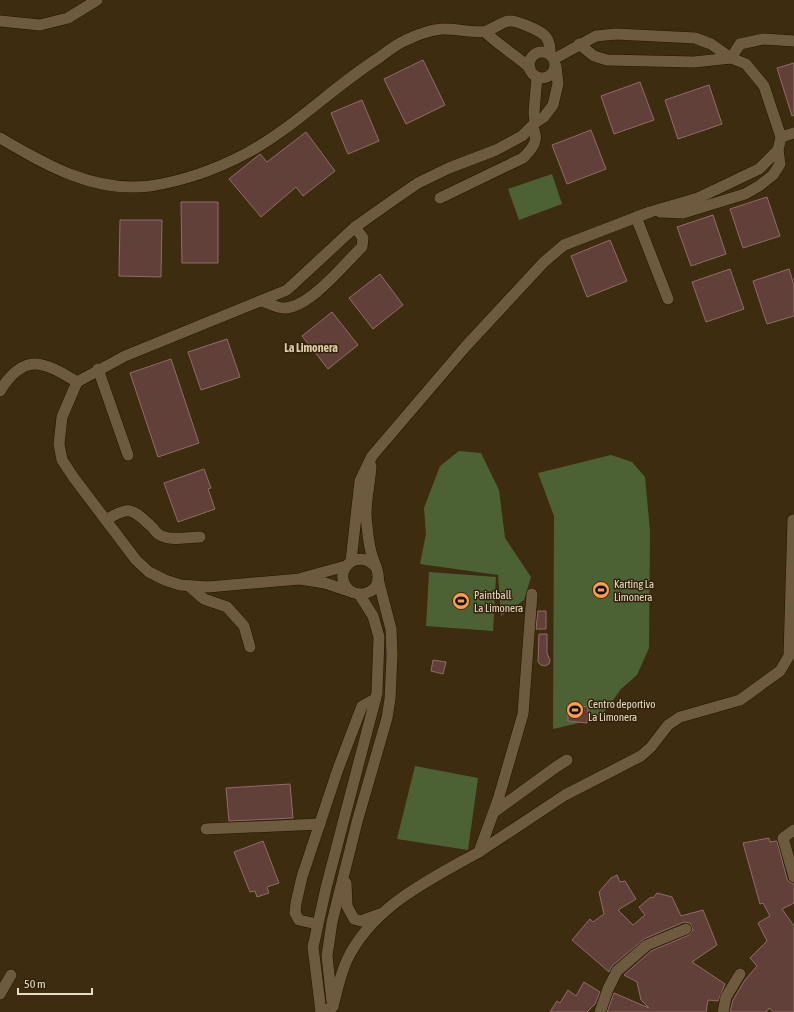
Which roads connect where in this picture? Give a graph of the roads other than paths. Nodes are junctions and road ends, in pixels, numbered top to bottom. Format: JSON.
{"nodes":[{"id":1,"x":97,"y":0,"type":"edge"},
{"id":2,"x":0,"y":21,"type":"edge"},
{"id":3,"x":485,"y":32,"type":"junction"},
{"id":4,"x":794,"y":41,"type":"edge"},
{"id":5,"x":579,"y":44,"type":"junction"},
{"id":6,"x":731,"y":58,"type":"junction"},
{"id":7,"x":553,"y":60,"type":"junction"},
{"id":8,"x":530,"y":68,"type":"junction"},
{"id":9,"x":537,"y":77,"type":"junction"},
{"id":10,"x":534,"y":124,"type":"junction"},
{"id":11,"x":794,"y":133,"type":"edge"},
{"id":12,"x":781,"y":137,"type":"junction"},
{"id":13,"x":0,"y":138,"type":"edge"},
{"id":14,"x":778,"y":150,"type":"junction"},
{"id":15,"x":440,"y":198,"type":"dead end"},
{"id":16,"x":650,"y":212,"type":"junction"},
{"id":17,"x":636,"y":217,"type":"junction"},
{"id":18,"x":355,"y":227,"type":"junction"},
{"id":19,"x":668,"y":299,"type":"dead end"},
{"id":20,"x":262,"y":301,"type":"junction"},
{"id":21,"x":98,"y":369,"type":"junction"},
{"id":22,"x":77,"y":382,"type":"junction"},
{"id":23,"x":0,"y":391,"type":"edge"},
{"id":24,"x":128,"y":455,"type":"dead end"},
{"id":25,"x":372,"y":456,"type":"junction"},
{"id":26,"x":106,"y":520,"type":"junction"},
{"id":27,"x":793,"y":520,"type":"dead end"},
{"id":28,"x":200,"y":537,"type":"dead end"},
{"id":29,"x":348,"y":564,"type":"junction"},
{"id":30,"x":375,"y":566,"type":"junction"},
{"id":31,"x":300,"y":579,"type":"junction"},
{"id":32,"x":378,"y":579,"type":"junction"},
{"id":33,"x":189,"y":586,"type":"junction"},
{"id":34,"x":355,"y":593,"type":"junction"},
{"id":35,"x":532,"y":594,"type":"dead end"},
{"id":36,"x":250,"y":647,"type":"dead end"},
{"id":37,"x":375,"y":699,"type":"junction"},
{"id":38,"x":567,"y":760,"type":"dead end"},
{"id":39,"x":494,"y":813,"type":"junction"},
{"id":40,"x":320,"y":824,"type":"junction"},
{"id":41,"x":206,"y":829,"type":"dead end"},
{"id":42,"x":794,"y":830,"type":"edge"},
{"id":43,"x":479,"y":852,"type":"junction"},
{"id":44,"x":345,"y":872,"type":"junction"},
{"id":45,"x":794,"y":877,"type":"edge"},
{"id":46,"x":380,"y":914,"type":"junction"},
{"id":47,"x":317,"y":924,"type":"junction"},
{"id":48,"x":686,"y":929,"type":"dead end"},
{"id":49,"x":740,"y":974,"type":"dead end"},
{"id":50,"x":11,"y":975,"type":"dead end"},
{"id":51,"x":0,"y":994,"type":"edge"},
{"id":52,"x":334,"y":1009,"type":"edge"},
{"id":53,"x":321,"y":1012,"type":"edge"},
{"id":54,"x":600,"y":1012,"type":"edge"},
{"id":55,"x":723,"y":1012,"type":"edge"}],
"edges":[{"from":1,"to":2,"type":"street"},
{"from":3,"to":7,"type":"street"},
{"from":3,"to":8,"type":"street"},
{"from":3,"to":13,"type":"street"},
{"from":4,"to":6,"type":"street"},
{"from":5,"to":6,"type":"street"},
{"from":5,"to":6,"type":"street"},
{"from":5,"to":7,"type":"street"},
{"from":6,"to":12,"type":"street"},
{"from":7,"to":8,"type":"street"},
{"from":7,"to":9,"type":"street"},
{"from":7,"to":10,"type":"street"},
{"from":8,"to":9,"type":"street"},
{"from":9,"to":10,"type":"street"},
{"from":10,"to":15,"type":"street"},
{"from":10,"to":18,"type":"street"},
{"from":11,"to":12,"type":"street"},
{"from":12,"to":14,"type":"street"},
{"from":14,"to":16,"type":"street"},
{"from":14,"to":16,"type":"street"},
{"from":16,"to":17,"type":"street"},
{"from":17,"to":19,"type":"street"},
{"from":17,"to":25,"type":"street"},
{"from":18,"to":20,"type":"street"},
{"from":18,"to":20,"type":"street"},
{"from":20,"to":21,"type":"street"},
{"from":21,"to":22,"type":"street"},
{"from":21,"to":24,"type":"street"},
{"from":22,"to":23,"type":"street"},
{"from":22,"to":26,"type":"street"},
{"from":25,"to":29,"type":"street"},
{"from":25,"to":30,"type":"street"},
{"from":26,"to":28,"type":"street"},
{"from":26,"to":33,"type":"street"},
{"from":27,"to":43,"type":"street"},
{"from":29,"to":30,"type":"street"},
{"from":29,"to":31,"type":"street"},
{"from":29,"to":34,"type":"street"},
{"from":30,"to":32,"type":"street"},
{"from":31,"to":33,"type":"street"},
{"from":31,"to":34,"type":"street"},
{"from":32,"to":34,"type":"street"},
{"from":32,"to":44,"type":"street"},
{"from":33,"to":36,"type":"street"},
{"from":34,"to":37,"type":"street"},
{"from":35,"to":39,"type":"street"},
{"from":37,"to":40,"type":"street"},
{"from":37,"to":47,"type":"street"},
{"from":38,"to":39,"type":"street"},
{"from":39,"to":43,"type":"street"},
{"from":40,"to":41,"type":"street"},
{"from":40,"to":47,"type":"street"},
{"from":42,"to":45,"type":"street"},
{"from":43,"to":46,"type":"street"},
{"from":44,"to":46,"type":"street"},
{"from":44,"to":52,"type":"street"},
{"from":46,"to":52,"type":"street"},
{"from":47,"to":53,"type":"street"},
{"from":48,"to":54,"type":"street"},
{"from":49,"to":55,"type":"street"},
{"from":50,"to":51,"type":"street"},
{"from":52,"to":53,"type":"street"}]}
